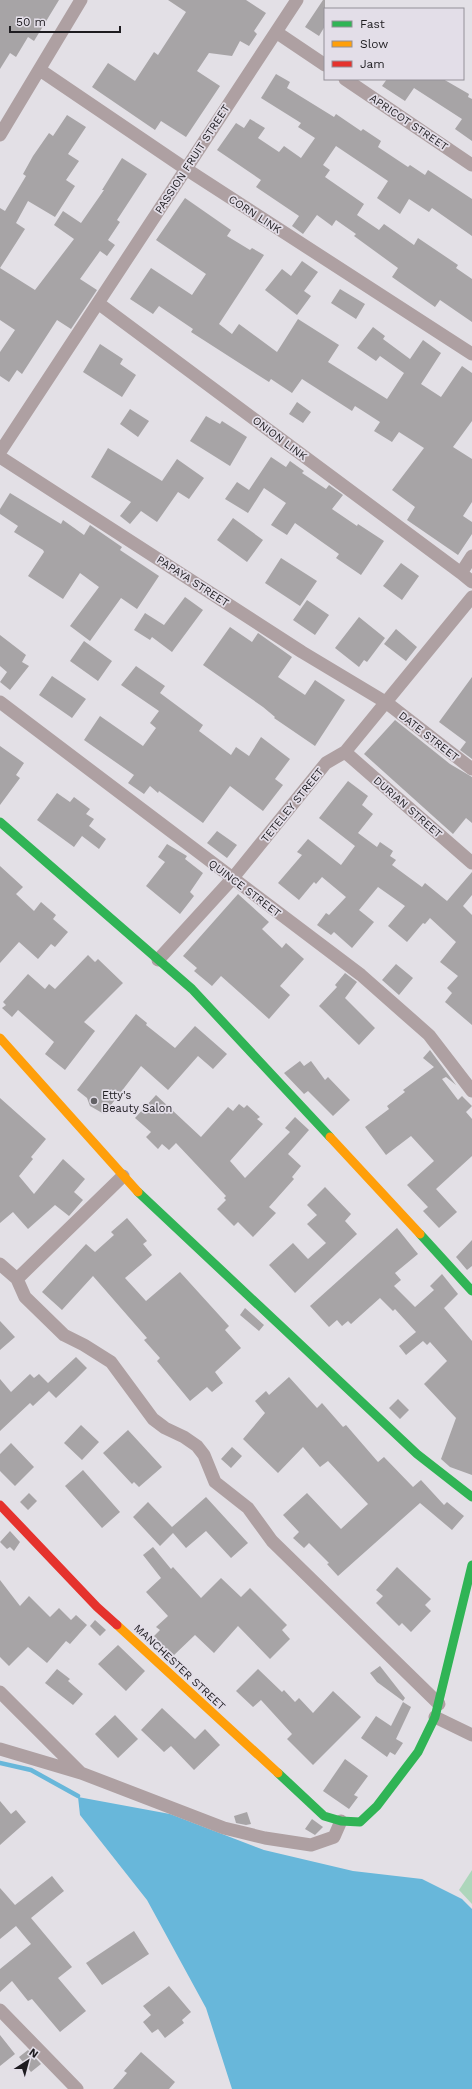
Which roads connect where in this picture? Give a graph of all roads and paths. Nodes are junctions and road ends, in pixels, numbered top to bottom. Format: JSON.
{"nodes":[{"id":1,"x":81,"y":0,"type":"edge"},
{"id":2,"x":297,"y":0,"type":"edge"},
{"id":3,"x":276,"y":32,"type":"junction"},
{"id":4,"x":324,"y":64,"type":"edge"},
{"id":5,"x":40,"y":70,"type":"junction"},
{"id":6,"x":346,"y":80,"type":"edge"},
{"id":7,"x":0,"y":135,"type":"edge"},
{"id":8,"x":472,"y":165,"type":"edge"},
{"id":9,"x":186,"y":169,"type":"junction"},
{"id":10,"x":98,"y":303,"type":"junction"},
{"id":11,"x":472,"y":354,"type":"edge"},
{"id":12,"x":0,"y":452,"type":"edge"},
{"id":13,"x":0,"y":457,"type":"edge"},
{"id":14,"x":471,"y":558,"type":"edge"},
{"id":15,"x":461,"y":573,"type":"junction"},
{"id":16,"x":472,"y":582,"type":"edge"},
{"id":17,"x":472,"y":597,"type":"edge"},
{"id":18,"x":0,"y":702,"type":"edge"},
{"id":19,"x":387,"y":703,"type":"junction"},
{"id":20,"x":345,"y":752,"type":"junction"},
{"id":21,"x":472,"y":769,"type":"edge"},
{"id":22,"x":0,"y":822,"type":"edge"},
{"id":23,"x":472,"y":863,"type":"edge"},
{"id":24,"x":232,"y":879,"type":"junction"},
{"id":25,"x":158,"y":960,"type":"junction"},
{"id":26,"x":0,"y":1038,"type":"edge"},
{"id":27,"x":472,"y":1091,"type":"edge"},
{"id":28,"x":123,"y":1176,"type":"junction"},
{"id":29,"x":0,"y":1264,"type":"edge"},
{"id":30,"x":17,"y":1279,"type":"junction"},
{"id":31,"x":472,"y":1291,"type":"edge"},
{"id":32,"x":472,"y":1498,"type":"edge"},
{"id":33,"x":0,"y":1505,"type":"edge"},
{"id":34,"x":472,"y":1566,"type":"edge"},
{"id":35,"x":0,"y":1692,"type":"edge"},
{"id":36,"x":439,"y":1704,"type":"junction"},
{"id":37,"x":435,"y":1717,"type":"junction"},
{"id":38,"x":472,"y":1735,"type":"edge"},
{"id":39,"x":0,"y":1749,"type":"edge"},
{"id":40,"x":82,"y":1773,"type":"junction"},
{"id":41,"x":341,"y":1820,"type":"junction"},
{"id":42,"x":0,"y":2010,"type":"edge"},
{"id":43,"x":77,"y":2089,"type":"edge"}],
"edges":[{"from":1,"to":5,"type":"street"},
{"from":2,"to":3,"type":"street","name":"PASSION FRUIT STREET"},
{"from":3,"to":4,"type":"street"},
{"from":3,"to":9,"type":"street","name":"PASSION FRUIT STREET"},
{"from":5,"to":7,"type":"street"},
{"from":5,"to":9,"type":"street","name":"CORN LINK"},
{"from":6,"to":8,"type":"street","name":"APRICOT STREET"},
{"from":9,"to":10,"type":"street","name":"PASSION FRUIT STREET"},
{"from":9,"to":11,"type":"street","name":"CORN LINK"},
{"from":10,"to":12,"type":"street","name":"PASSION FRUIT STREET"},
{"from":10,"to":15,"type":"street","name":"ONION LINK"},
{"from":13,"to":19,"type":"street","name":"PAPAYA STREET"},
{"from":14,"to":15,"type":"street"},
{"from":15,"to":16,"type":"street","name":"ONION LINK"},
{"from":17,"to":19,"type":"street","name":"TETELEY STREET"},
{"from":18,"to":24,"type":"street","name":"QUINCE STREET"},
{"from":19,"to":20,"type":"street","name":"TETELEY STREET"},
{"from":19,"to":21,"type":"street","name":"DATE STREET"},
{"from":20,"to":23,"type":"street","name":"DURIAN STREET"},
{"from":20,"to":24,"type":"street","name":"TETELEY STREET"},
{"from":22,"to":25,"type":"street"},
{"from":24,"to":25,"type":"street","name":"TETELEY STREET"},
{"from":24,"to":27,"type":"street","name":"QUINCE STREET"},
{"from":25,"to":31,"type":"street"},
{"from":26,"to":28,"type":"street"},
{"from":28,"to":30,"type":"street"},
{"from":28,"to":32,"type":"street"},
{"from":29,"to":30,"type":"street"},
{"from":30,"to":36,"type":"street"},
{"from":33,"to":41,"type":"street","name":"MANCHESTER STREET"},
{"from":34,"to":36,"type":"street"},
{"from":35,"to":40,"type":"street"},
{"from":36,"to":37,"type":"street"},
{"from":37,"to":38,"type":"street"},
{"from":37,"to":41,"type":"street","name":"MANCHESTER STREET"},
{"from":39,"to":40,"type":"street"},
{"from":40,"to":41,"type":"street"},
{"from":42,"to":43,"type":"street"}]}
